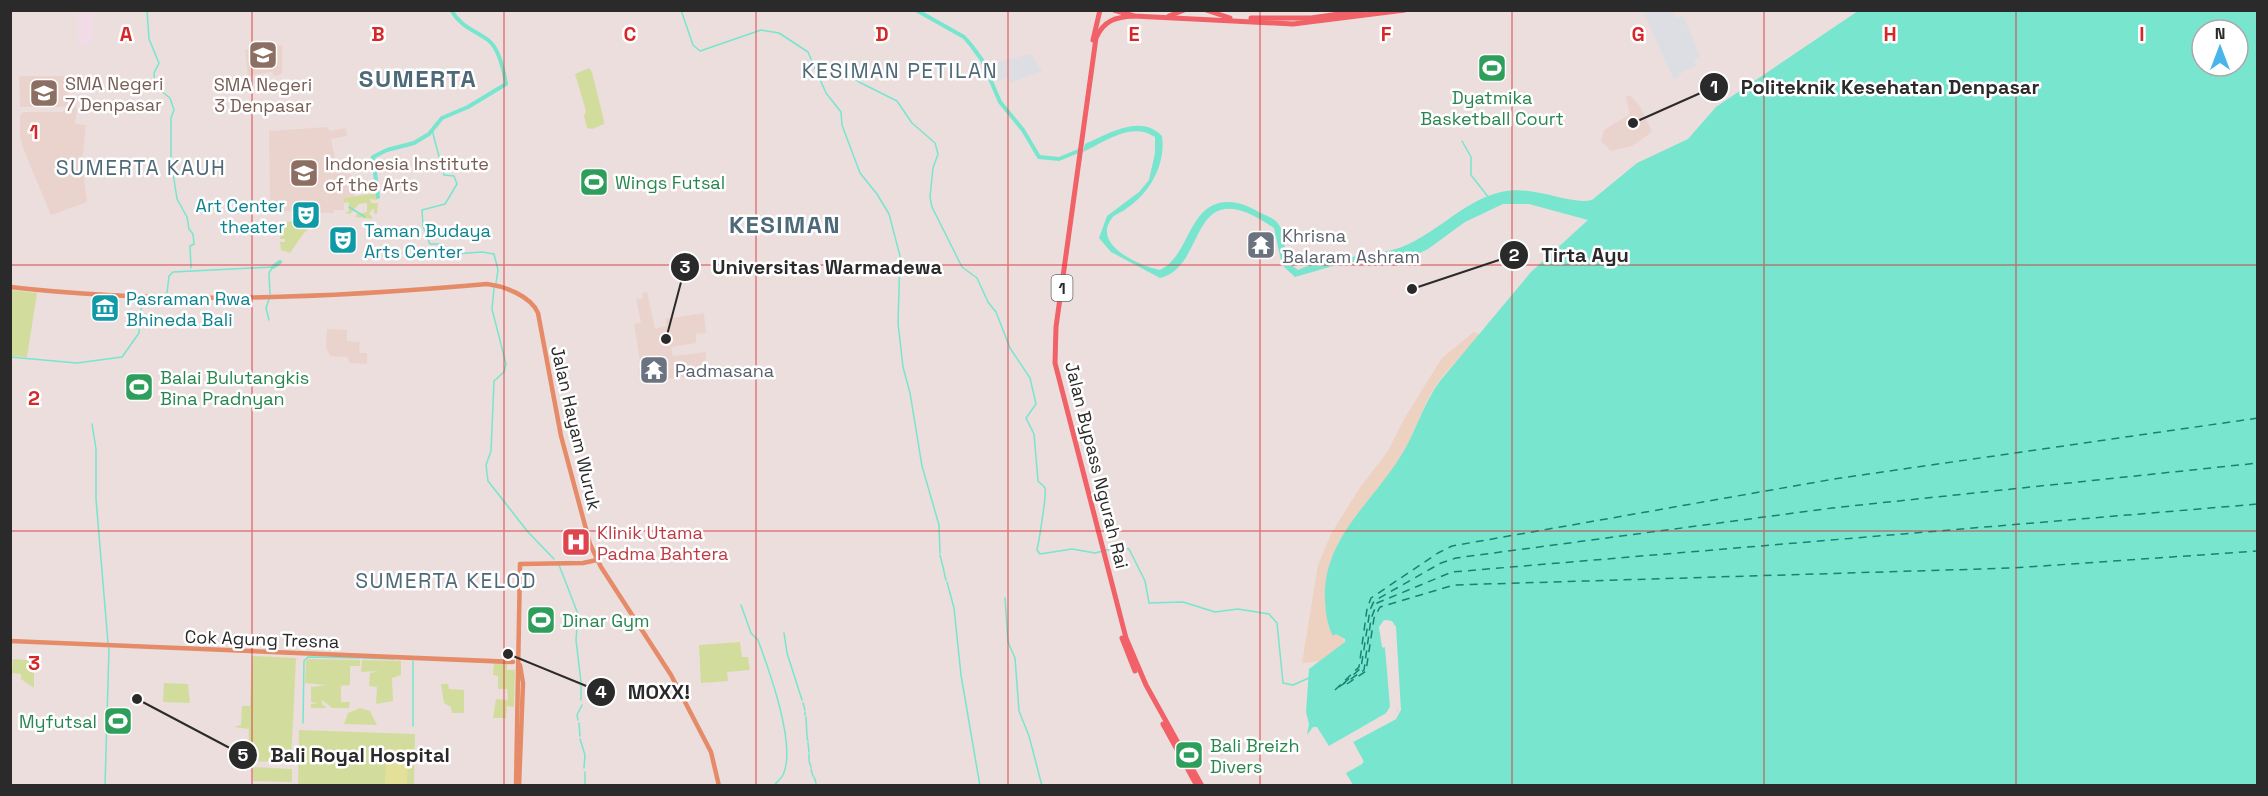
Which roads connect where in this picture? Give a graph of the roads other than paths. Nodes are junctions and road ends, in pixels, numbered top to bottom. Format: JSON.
{"nodes":[{"id":1,"x":1114,"y":10,"type":"edge"},
{"id":2,"x":1184,"y":10,"type":"edge"},
{"id":3,"x":1206,"y":10,"type":"edge"},
{"id":4,"x":1367,"y":10,"type":"edge"},
{"id":5,"x":1405,"y":10,"type":"edge"},
{"id":6,"x":1098,"y":12,"type":"edge"},
{"id":7,"x":1134,"y":16,"type":"junction"},
{"id":8,"x":1154,"y":17,"type":"junction"},
{"id":9,"x":1254,"y":20,"type":"junction"},
{"id":10,"x":1080,"y":145,"type":"junction"},
{"id":11,"x":10,"y":287,"type":"edge"},
{"id":12,"x":597,"y":560,"type":"junction"},
{"id":13,"x":1103,"y":562,"type":"junction"},
{"id":14,"x":10,"y":641,"type":"edge"},
{"id":15,"x":519,"y":656,"type":"junction"},
{"id":16,"x":513,"y":662,"type":"junction"},
{"id":17,"x":520,"y":665,"type":"junction"},
{"id":18,"x":517,"y":786,"type":"edge"},
{"id":19,"x":719,"y":786,"type":"edge"},
{"id":20,"x":1197,"y":786,"type":"edge"},
{"id":21,"x":1202,"y":786,"type":"edge"}],
"edges":[{"from":1,"to":7,"type":"highway","name":"Jalan Bypass Ngurah Rai"},
{"from":2,"to":8,"type":"highway"},
{"from":3,"to":9,"type":"highway"},
{"from":4,"to":9,"type":"highway"},
{"from":5,"to":9,"type":"highway"},
{"from":6,"to":10,"type":"highway","name":"Jalan Bypass Ngurah Rai","number":"1"},
{"from":7,"to":8,"type":"highway","name":"Jalan Bypass Ngurah Rai"},
{"from":7,"to":10,"type":"highway","name":"Jalan Bypass Ngurah Rai","number":"1"},
{"from":8,"to":9,"type":"highway","name":"Jalan Bypass Ngurah Rai"},
{"from":10,"to":13,"type":"highway","name":"Jalan Bypass Ngurah Rai","number":"1"},
{"from":11,"to":12,"type":"main road","name":"Jalan Hayam Wuruk"},
{"from":12,"to":15,"type":"main road"},
{"from":12,"to":19,"type":"main road","name":"Jalan Hayam Wuruk"},
{"from":13,"to":20,"type":"highway","name":"Jalan Bypass Ngurah Rai","number":"1"},
{"from":13,"to":21,"type":"highway","name":"Jalan Bypass Ngurah Rai","number":"1"},
{"from":14,"to":16,"type":"main road","name":"Cok Agung Tresna"},
{"from":15,"to":16,"type":"main road"},
{"from":15,"to":17,"type":"main road"},
{"from":16,"to":17,"type":"main road"},
{"from":17,"to":18,"type":"main road"}]}
